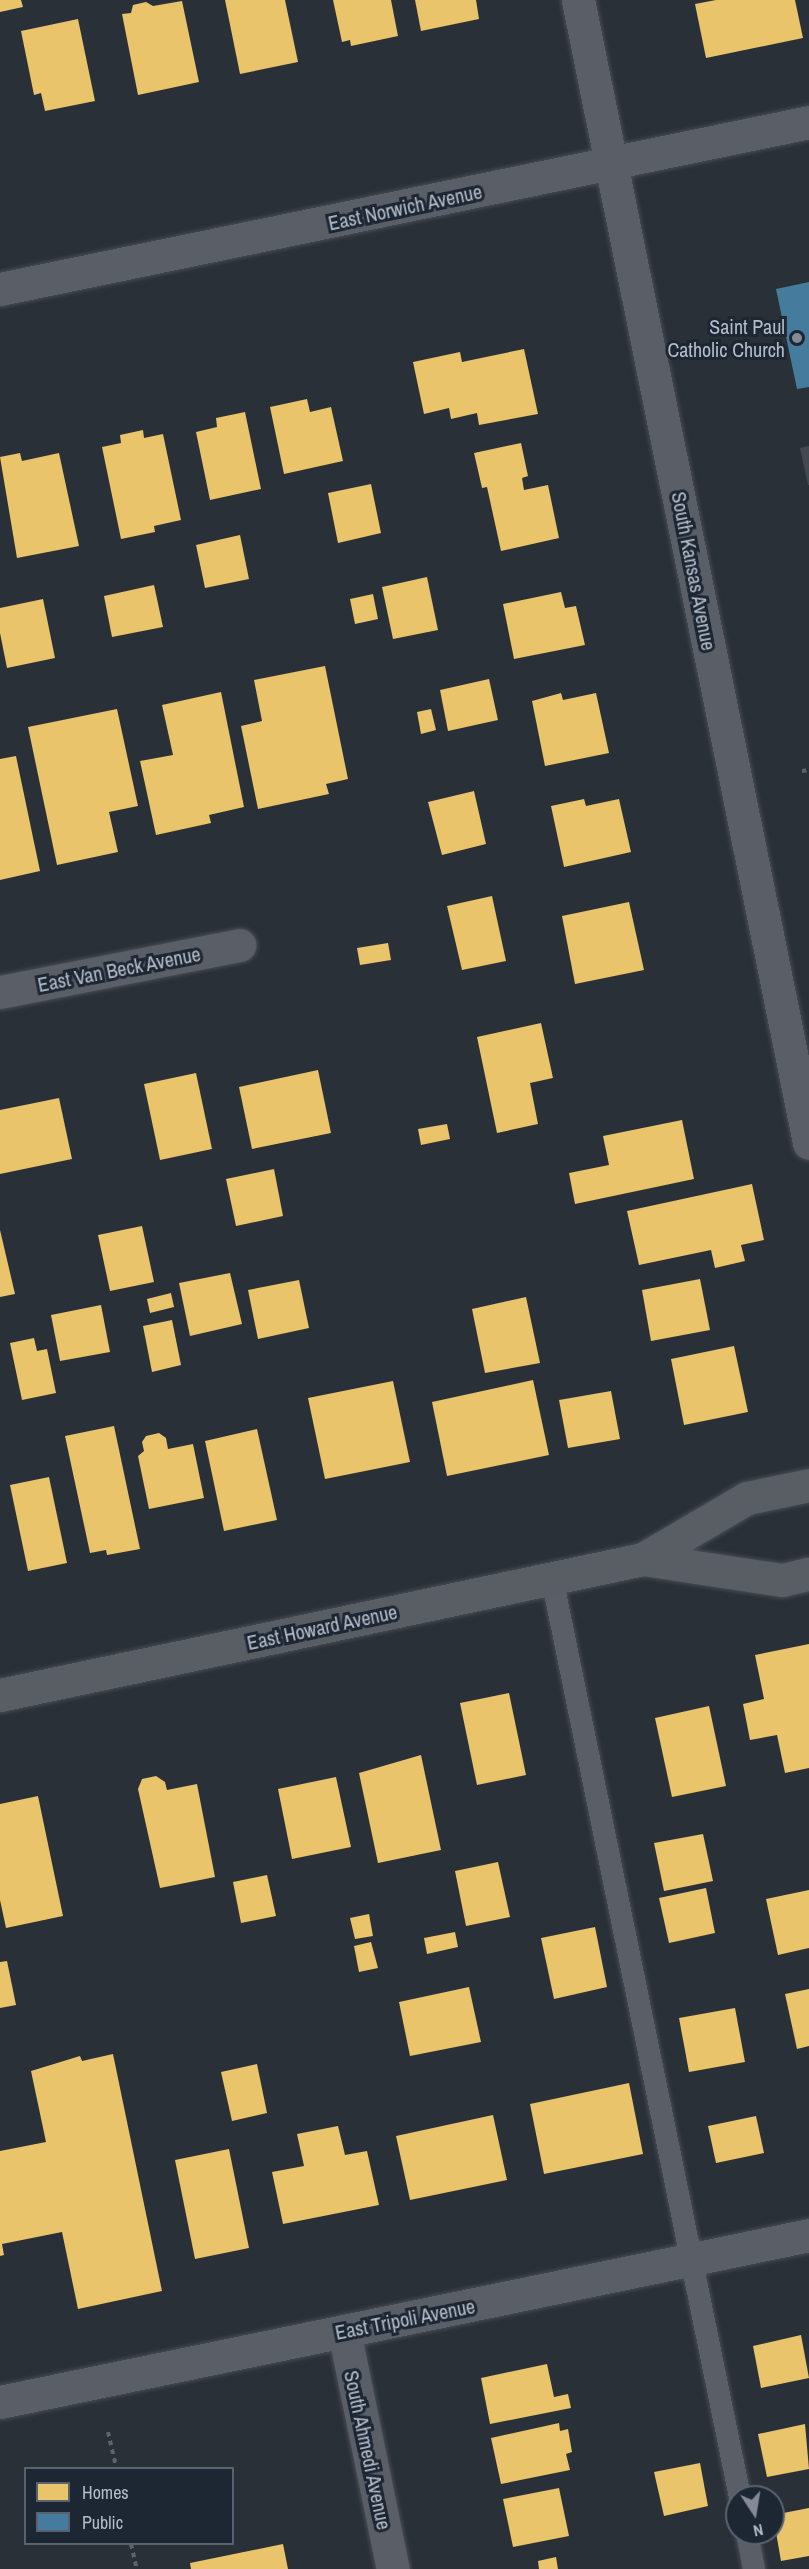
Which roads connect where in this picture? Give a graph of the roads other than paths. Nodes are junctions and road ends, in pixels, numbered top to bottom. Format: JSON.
{"nodes":[{"id":1,"x":578,"y":0,"type":"edge"},
{"id":2,"x":809,"y":122,"type":"edge"},
{"id":3,"x":612,"y":164,"type":"junction"},
{"id":4,"x":0,"y":289,"type":"edge"},
{"id":5,"x":239,"y":945,"type":"dead end"},
{"id":6,"x":0,"y":992,"type":"edge"},
{"id":7,"x":809,"y":1143,"type":"edge"},
{"id":8,"x":809,"y":1485,"type":"edge"},
{"id":9,"x":643,"y":1559,"type":"junction"},
{"id":10,"x":809,"y":1574,"type":"edge"},
{"id":11,"x":552,"y":1578,"type":"junction"},
{"id":12,"x":0,"y":1695,"type":"edge"},
{"id":13,"x":809,"y":2235,"type":"edge"},
{"id":14,"x":694,"y":2262,"type":"junction"},
{"id":15,"x":344,"y":2331,"type":"junction"},
{"id":16,"x":0,"y":2402,"type":"edge"},
{"id":17,"x":738,"y":2485,"type":"edge"},
{"id":18,"x":749,"y":2545,"type":"edge"},
{"id":19,"x":393,"y":2569,"type":"edge"},
{"id":20,"x":754,"y":2569,"type":"edge"}],
"edges":[{"from":1,"to":3,"type":"street","name":"South Kansas Avenue"},
{"from":2,"to":3,"type":"street","name":"East Norwich Avenue"},
{"from":3,"to":4,"type":"street","name":"East Norwich Avenue"},
{"from":3,"to":7,"type":"street","name":"South Kansas Avenue"},
{"from":5,"to":6,"type":"street","name":"East Van Beck Avenue"},
{"from":8,"to":9,"type":"main road","name":"East Howard Avenue"},
{"from":9,"to":10,"type":"main road","name":"East Howard Avenue"},
{"from":9,"to":11,"type":"main road","name":"East Howard Avenue"},
{"from":11,"to":12,"type":"main road","name":"East Howard Avenue"},
{"from":11,"to":14,"type":"lane"},
{"from":13,"to":14,"type":"street","name":"East Tripoli Avenue"},
{"from":14,"to":15,"type":"street","name":"East Tripoli Avenue"},
{"from":14,"to":17,"type":"lane"},
{"from":15,"to":16,"type":"street","name":"East Tripoli Avenue"},
{"from":15,"to":19,"type":"street","name":"South Ahmedi Avenue"},
{"from":18,"to":20,"type":"lane"}]}
